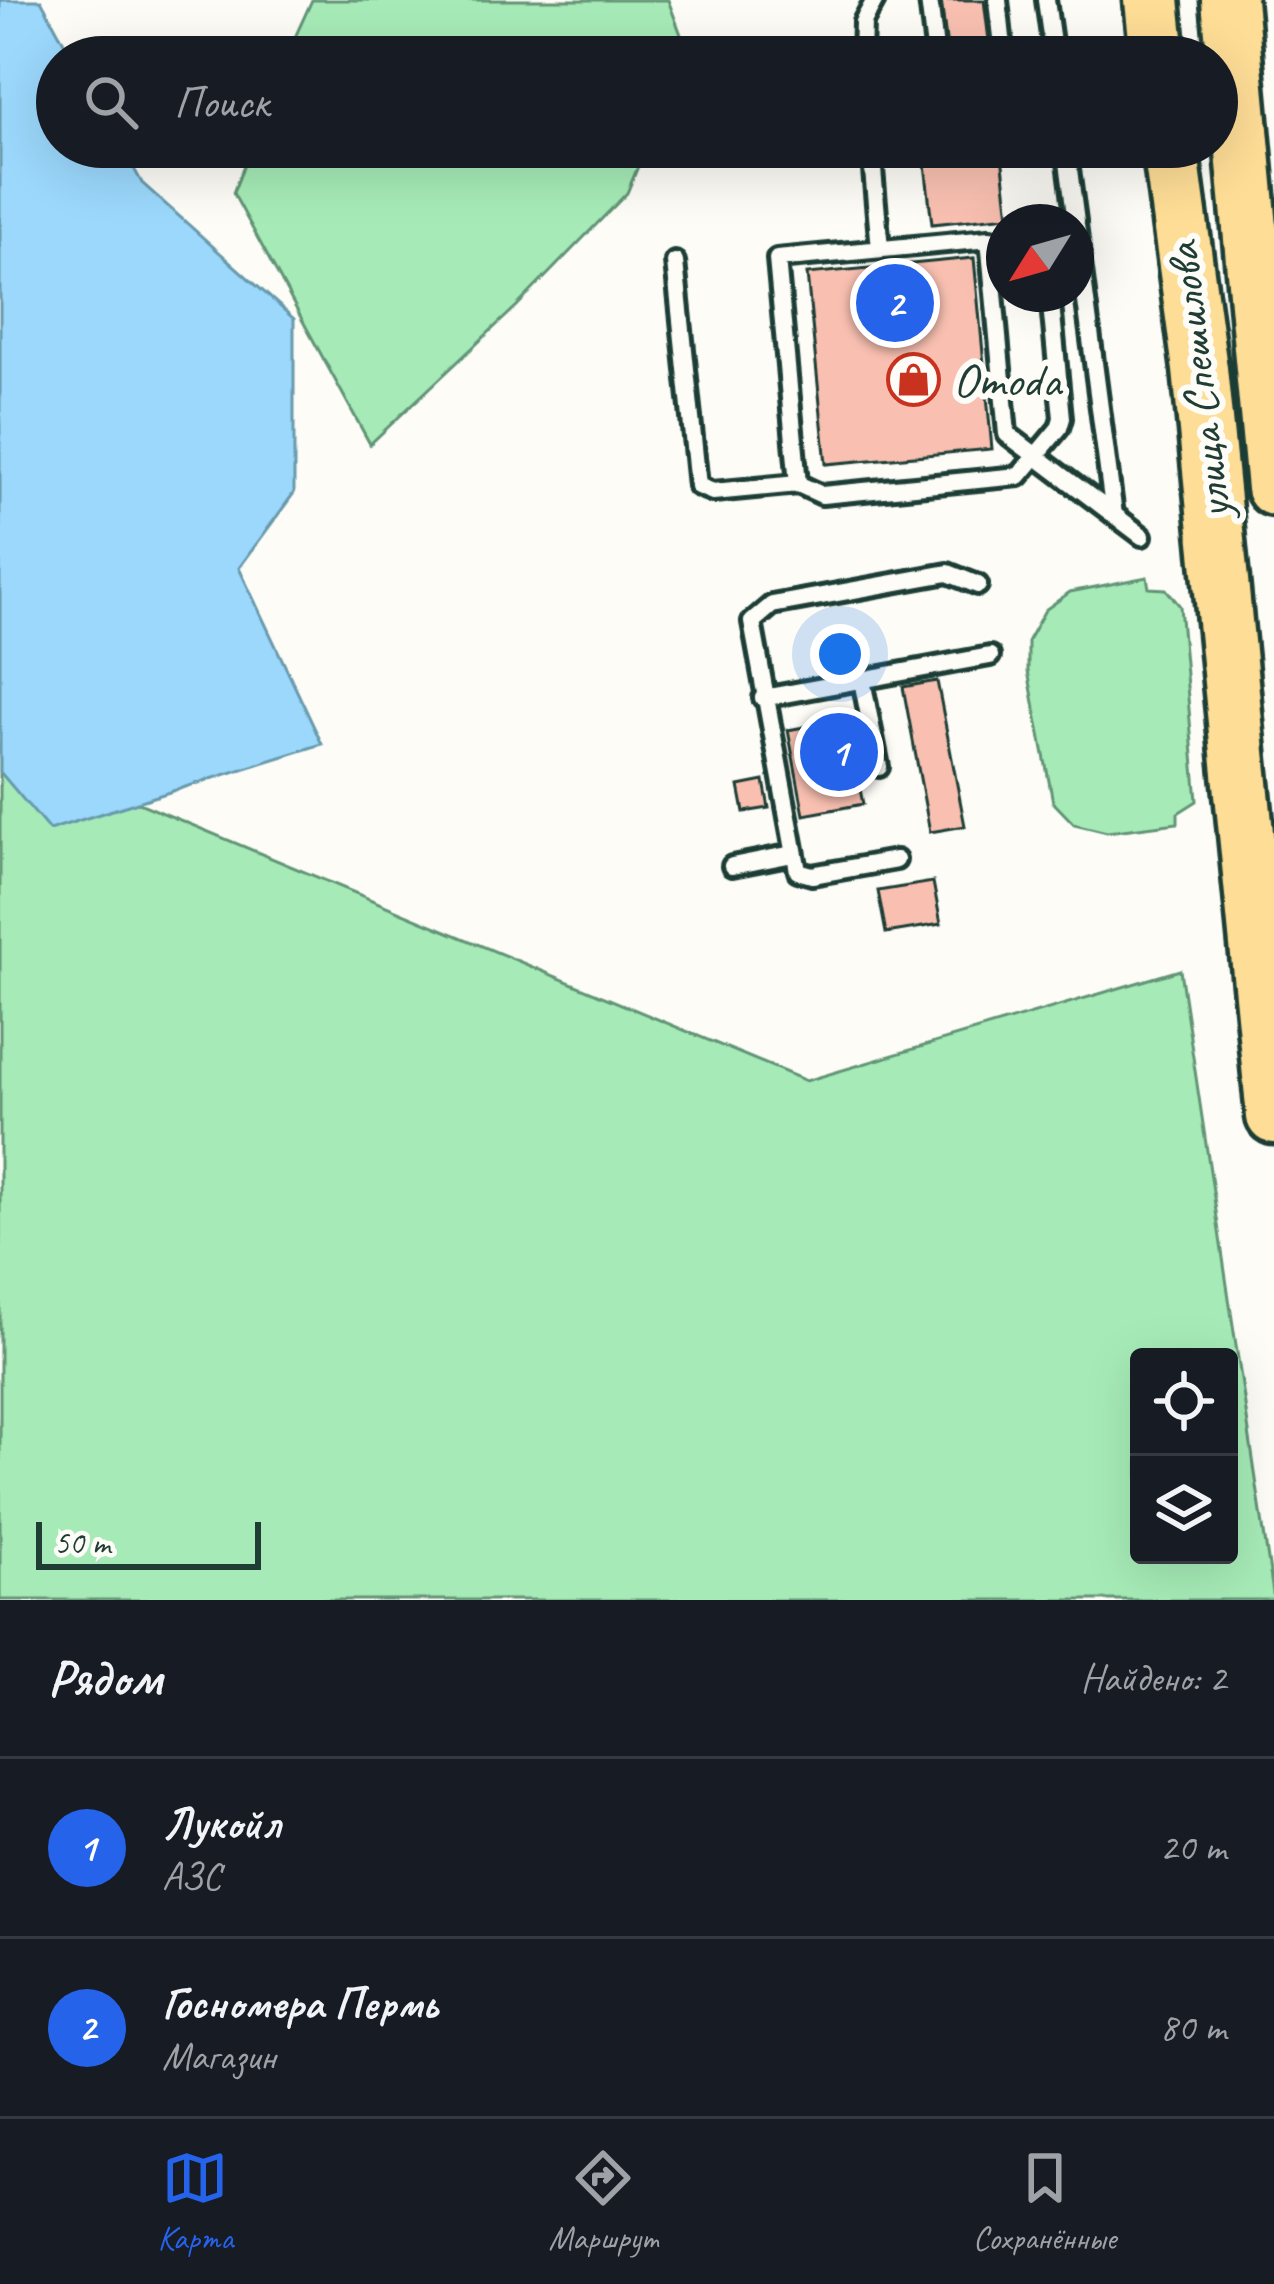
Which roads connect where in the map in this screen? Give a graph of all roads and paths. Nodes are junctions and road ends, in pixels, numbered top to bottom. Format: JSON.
{"nodes":[{"id":1,"x":875,"y":0,"type":"edge"},
{"id":2,"x":928,"y":0,"type":"edge"},
{"id":3,"x":998,"y":0,"type":"edge"},
{"id":4,"x":1046,"y":0,"type":"edge"},
{"id":5,"x":1152,"y":0,"type":"edge"},
{"id":6,"x":1229,"y":0,"type":"edge"},
{"id":7,"x":863,"y":36,"type":"edge"},
{"id":8,"x":933,"y":36,"type":"edge"},
{"id":9,"x":1002,"y":36,"type":"edge"},
{"id":10,"x":1051,"y":36,"type":"edge"},
{"id":11,"x":1156,"y":36,"type":"edge"},
{"id":12,"x":1232,"y":36,"type":"edge"},
{"id":13,"x":1238,"y":121,"type":"edge"},
{"id":14,"x":1240,"y":148,"type":"junction"},
{"id":15,"x":873,"y":168,"type":"edge"},
{"id":16,"x":1069,"y":168,"type":"edge"},
{"id":17,"x":1173,"y":168,"type":"edge"},
{"id":18,"x":1073,"y":204,"type":"edge"},
{"id":19,"x":1267,"y":232,"type":"dead end"},
{"id":20,"x":986,"y":241,"type":"edge"},
{"id":21,"x":880,"y":249,"type":"junction"},
{"id":22,"x":675,"y":262,"type":"dead end"},
{"id":23,"x":1000,"y":312,"type":"edge"},
{"id":24,"x":1052,"y":312,"type":"edge"},
{"id":25,"x":1087,"y":312,"type":"edge"},
{"id":26,"x":1036,"y":456,"type":"junction"},
{"id":27,"x":798,"y":484,"type":"junction"},
{"id":28,"x":1274,"y":488,"type":"edge"},
{"id":29,"x":1114,"y":515,"type":"junction"},
{"id":30,"x":1142,"y":536,"type":"dead end"},
{"id":31,"x":978,"y":585,"type":"dead end"},
{"id":32,"x":990,"y":656,"type":"dead end"},
{"id":33,"x":862,"y":680,"type":"junction"},
{"id":34,"x":764,"y":698,"type":"junction"},
{"id":35,"x":879,"y":767,"type":"dead end"},
{"id":36,"x":793,"y":854,"type":"junction"},
{"id":37,"x":896,"y":860,"type":"dead end"},
{"id":38,"x":732,"y":866,"type":"dead end"},
{"id":39,"x":1274,"y":1116,"type":"edge"}],
"edges":[{"from":1,"to":7,"type":"lane"},
{"from":2,"to":8,"type":"lane"},
{"from":3,"to":9,"type":"lane"},
{"from":4,"to":10,"type":"lane"},
{"from":5,"to":11,"type":"main road"},
{"from":6,"to":12,"type":"main road","name":"улица Спешилова"},
{"from":13,"to":14,"type":"main road","name":"улица Спешилова"},
{"from":14,"to":19,"type":"lane"},
{"from":14,"to":28,"type":"main road","name":"улица Спешилова"},
{"from":15,"to":21,"type":"lane"},
{"from":16,"to":18,"type":"lane"},
{"from":17,"to":39,"type":"main road","name":"улица Спешилова"},
{"from":20,"to":21,"type":"lane"},
{"from":21,"to":27,"type":"lane"},
{"from":22,"to":27,"type":"lane"},
{"from":23,"to":26,"type":"lane"},
{"from":24,"to":26,"type":"lane"},
{"from":25,"to":29,"type":"lane"},
{"from":26,"to":27,"type":"lane"},
{"from":26,"to":29,"type":"lane"},
{"from":29,"to":30,"type":"lane"},
{"from":31,"to":34,"type":"lane"},
{"from":32,"to":33,"type":"lane"},
{"from":33,"to":34,"type":"lane"},
{"from":33,"to":35,"type":"lane"},
{"from":34,"to":36,"type":"lane"},
{"from":36,"to":37,"type":"lane"},
{"from":36,"to":38,"type":"lane"}]}
